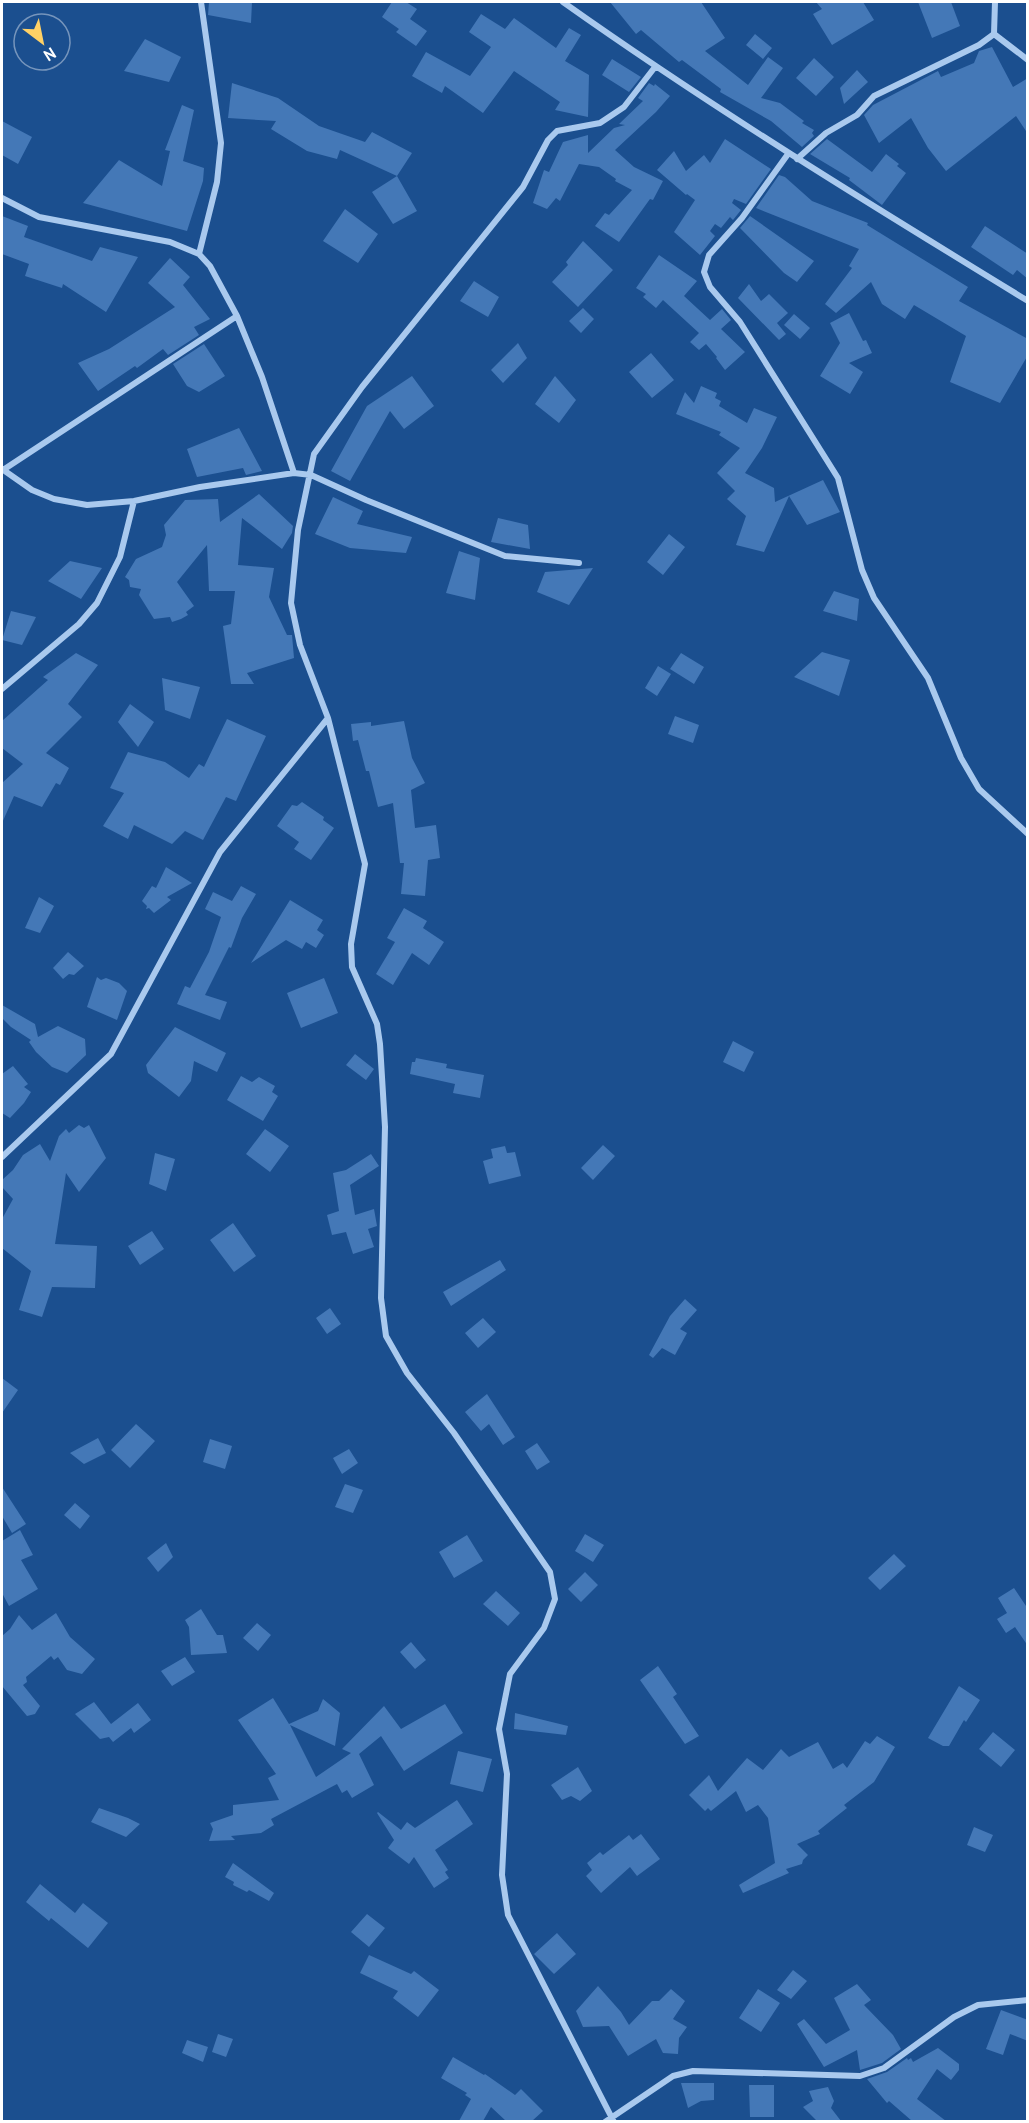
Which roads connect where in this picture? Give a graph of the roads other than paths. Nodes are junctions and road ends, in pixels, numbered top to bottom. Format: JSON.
{"nodes":[{"id":1,"x":201,"y":2,"type":"edge"},
{"id":2,"x":563,"y":2,"type":"edge"},
{"id":3,"x":995,"y":2,"type":"edge"},
{"id":4,"x":994,"y":34,"type":"junction"},
{"id":5,"x":1028,"y":60,"type":"edge"},
{"id":6,"x":655,"y":67,"type":"junction"},
{"id":7,"x":788,"y":154,"type":"junction"},
{"id":8,"x":797,"y":159,"type":"junction"},
{"id":9,"x":2,"y":198,"type":"edge"},
{"id":10,"x":199,"y":254,"type":"junction"},
{"id":11,"x":1028,"y":302,"type":"edge"},
{"id":12,"x":237,"y":316,"type":"junction"},
{"id":13,"x":2,"y":470,"type":"edge"},
{"id":14,"x":294,"y":473,"type":"junction"},
{"id":15,"x":311,"y":475,"type":"junction"},
{"id":16,"x":134,"y":501,"type":"junction"},
{"id":17,"x":579,"y":563,"type":"dead end"},
{"id":18,"x":3,"y":690,"type":"edge"},
{"id":19,"x":328,"y":718,"type":"junction"},
{"id":20,"x":1028,"y":834,"type":"edge"},
{"id":21,"x":2,"y":1157,"type":"edge"},
{"id":22,"x":1028,"y":2000,"type":"edge"},
{"id":23,"x":613,"y":2119,"type":"edge"},
{"id":24,"x":605,"y":2121,"type":"edge"}],
"edges":[{"from":1,"to":10,"type":"street"},
{"from":2,"to":6,"type":"street"},
{"from":3,"to":4,"type":"street"},
{"from":4,"to":5,"type":"street"},
{"from":4,"to":8,"type":"street"},
{"from":6,"to":7,"type":"street"},
{"from":6,"to":15,"type":"street"},
{"from":7,"to":8,"type":"street"},
{"from":7,"to":20,"type":"street"},
{"from":8,"to":11,"type":"street"},
{"from":9,"to":10,"type":"street"},
{"from":10,"to":12,"type":"street"},
{"from":12,"to":13,"type":"street"},
{"from":12,"to":14,"type":"street"},
{"from":13,"to":16,"type":"street"},
{"from":14,"to":15,"type":"street"},
{"from":14,"to":16,"type":"street"},
{"from":15,"to":17,"type":"street"},
{"from":15,"to":19,"type":"street"},
{"from":16,"to":18,"type":"street"},
{"from":19,"to":21,"type":"street"},
{"from":19,"to":23,"type":"street"},
{"from":22,"to":23,"type":"street"},
{"from":23,"to":24,"type":"street"}]}
